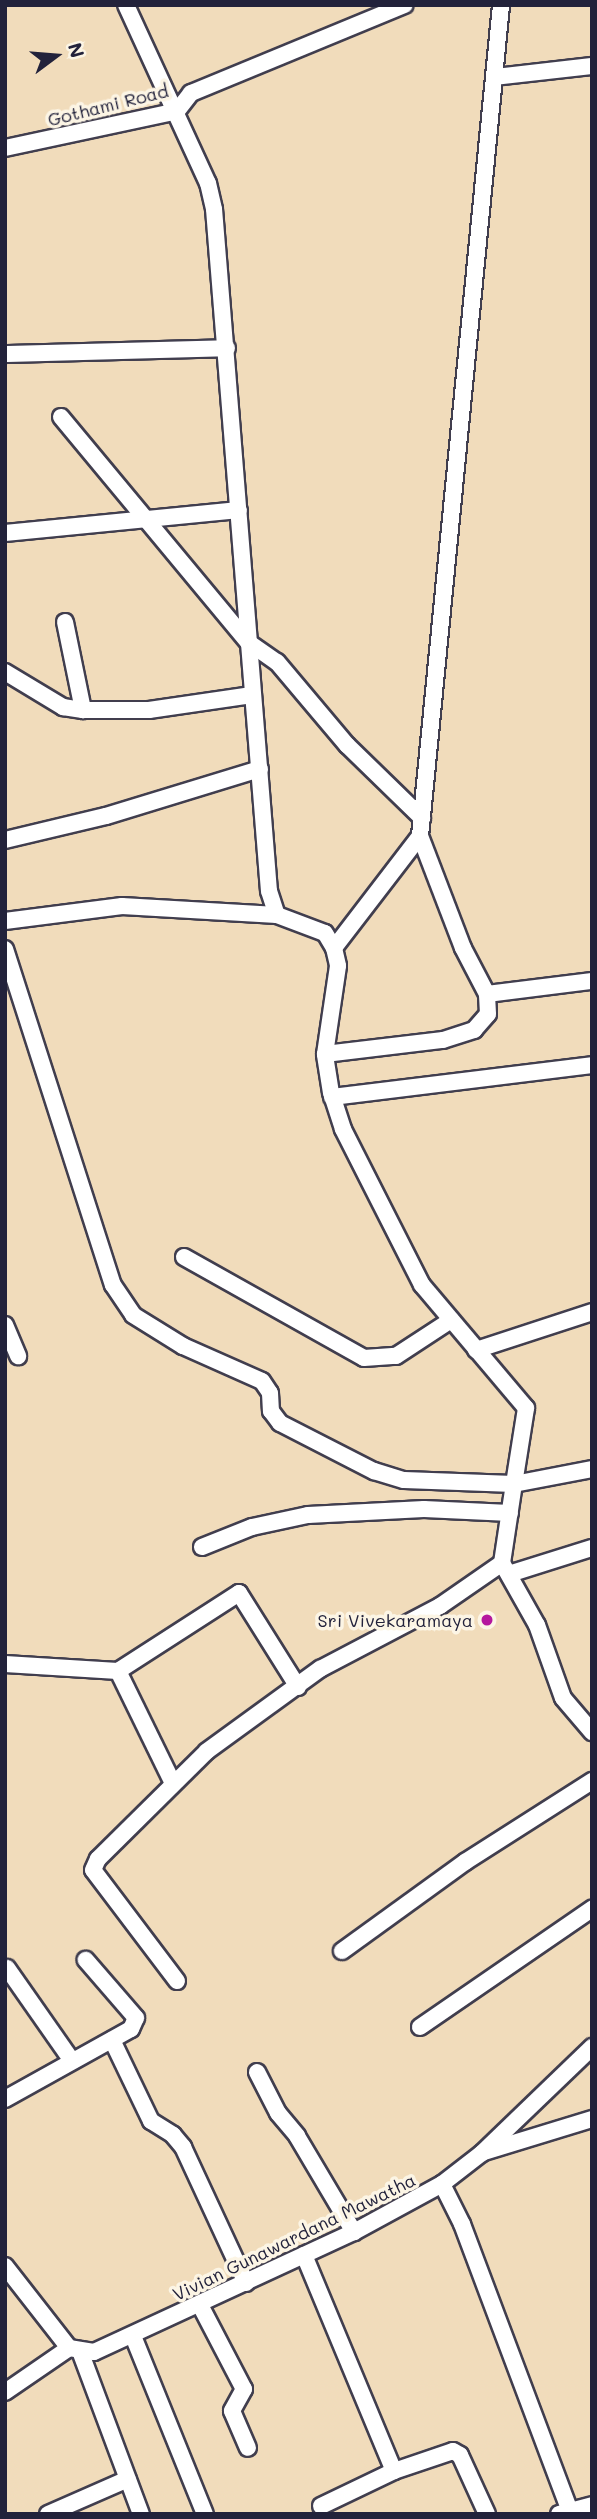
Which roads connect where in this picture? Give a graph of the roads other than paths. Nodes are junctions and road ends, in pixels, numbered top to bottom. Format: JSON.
{"nodes":[{"id":1,"x":126,"y":5,"type":"edge"},
{"id":2,"x":405,"y":5,"type":"edge"},
{"id":3,"x":501,"y":5,"type":"edge"},
{"id":4,"x":367,"y":13,"type":"edge"},
{"id":5,"x":592,"y":66,"type":"edge"},
{"id":6,"x":495,"y":77,"type":"junction"},
{"id":7,"x":177,"y":111,"type":"junction"},
{"id":8,"x":5,"y":148,"type":"edge"},
{"id":9,"x":227,"y":348,"type":"junction"},
{"id":10,"x":5,"y":354,"type":"edge"},
{"id":11,"x":61,"y":417,"type":"dead end"},
{"id":12,"x":239,"y":510,"type":"junction"},
{"id":13,"x":146,"y":520,"type":"junction"},
{"id":14,"x":5,"y":533,"type":"edge"},
{"id":15,"x":65,"y":622,"type":"dead end"},
{"id":16,"x":248,"y":642,"type":"junction"},
{"id":17,"x":5,"y":672,"type":"edge"},
{"id":18,"x":252,"y":695,"type":"junction"},
{"id":19,"x":83,"y":710,"type":"junction"},
{"id":20,"x":260,"y":769,"type":"junction"},
{"id":21,"x":422,"y":818,"type":"junction"},
{"id":22,"x":420,"y":836,"type":"junction"},
{"id":23,"x":5,"y":841,"type":"edge"},
{"id":24,"x":277,"y":915,"type":"junction"},
{"id":25,"x":5,"y":921,"type":"edge"},
{"id":26,"x":334,"y":948,"type":"junction"},
{"id":27,"x":5,"y":949,"type":"edge"},
{"id":28,"x":592,"y":981,"type":"edge"},
{"id":29,"x":486,"y":994,"type":"junction"},
{"id":30,"x":325,"y":1054,"type":"junction"},
{"id":31,"x":592,"y":1065,"type":"edge"},
{"id":32,"x":332,"y":1097,"type":"junction"},
{"id":33,"x":184,"y":1257,"type":"dead end"},
{"id":34,"x":592,"y":1312,"type":"edge"},
{"id":35,"x":451,"y":1320,"type":"junction"},
{"id":36,"x":5,"y":1325,"type":"edge"},
{"id":37,"x":476,"y":1350,"type":"junction"},
{"id":38,"x":18,"y":1356,"type":"dead end"},
{"id":39,"x":592,"y":1469,"type":"edge"},
{"id":40,"x":514,"y":1484,"type":"junction"},
{"id":41,"x":510,"y":1513,"type":"junction"},
{"id":42,"x":202,"y":1547,"type":"dead end"},
{"id":43,"x":592,"y":1548,"type":"edge"},
{"id":44,"x":505,"y":1569,"type":"junction"},
{"id":45,"x":5,"y":1664,"type":"edge"},
{"id":46,"x":118,"y":1671,"type":"junction"},
{"id":47,"x":298,"y":1687,"type":"junction"},
{"id":48,"x":592,"y":1732,"type":"edge"},
{"id":49,"x":172,"y":1781,"type":"junction"},
{"id":50,"x":592,"y":1781,"type":"edge"},
{"id":51,"x":592,"y":1909,"type":"edge"},
{"id":52,"x":342,"y":1951,"type":"dead end"},
{"id":53,"x":86,"y":1960,"type":"dead end"},
{"id":54,"x":7,"y":1968,"type":"edge"},
{"id":55,"x":177,"y":1981,"type":"dead end"},
{"id":56,"x":420,"y":2027,"type":"dead end"},
{"id":57,"x":111,"y":2040,"type":"junction"},
{"id":58,"x":592,"y":2047,"type":"edge"},
{"id":59,"x":72,"y":2061,"type":"junction"},
{"id":60,"x":257,"y":2072,"type":"dead end"},
{"id":61,"x":5,"y":2099,"type":"edge"},
{"id":62,"x":592,"y":2119,"type":"edge"},
{"id":63,"x":482,"y":2153,"type":"junction"},
{"id":64,"x":442,"y":2184,"type":"junction"},
{"id":65,"x":354,"y":2232,"type":"junction"},
{"id":66,"x":304,"y":2255,"type":"junction"},
{"id":67,"x":5,"y":2266,"type":"edge"},
{"id":68,"x":246,"y":2283,"type":"junction"},
{"id":69,"x":200,"y":2305,"type":"junction"},
{"id":70,"x":133,"y":2336,"type":"junction"},
{"id":71,"x":75,"y":2349,"type":"junction"},
{"id":72,"x":5,"y":2392,"type":"edge"},
{"id":73,"x":248,"y":2448,"type":"dead end"},
{"id":74,"x":394,"y":2471,"type":"junction"},
{"id":75,"x":128,"y":2479,"type":"junction"},
{"id":76,"x":592,"y":2505,"type":"edge"},
{"id":77,"x":321,"y":2506,"type":"dead end"},
{"id":78,"x":567,"y":2513,"type":"edge"},
{"id":79,"x":48,"y":2514,"type":"edge"},
{"id":80,"x":141,"y":2514,"type":"edge"},
{"id":81,"x":205,"y":2514,"type":"edge"},
{"id":82,"x":487,"y":2514,"type":"edge"}],
"edges":[{"from":1,"to":7,"type":"street"},
{"from":2,"to":4,"type":"street","name":"Gothami Road"},
{"from":3,"to":6,"type":"street"},
{"from":4,"to":7,"type":"street","name":"Gothami Road"},
{"from":5,"to":6,"type":"street"},
{"from":6,"to":21,"type":"street"},
{"from":7,"to":8,"type":"street","name":"Gothami Road"},
{"from":7,"to":9,"type":"street"},
{"from":9,"to":10,"type":"street"},
{"from":9,"to":12,"type":"street"},
{"from":11,"to":13,"type":"street"},
{"from":12,"to":13,"type":"street"},
{"from":12,"to":16,"type":"street"},
{"from":13,"to":14,"type":"street"},
{"from":13,"to":16,"type":"street"},
{"from":15,"to":19,"type":"street"},
{"from":16,"to":18,"type":"street"},
{"from":16,"to":21,"type":"street"},
{"from":17,"to":19,"type":"street"},
{"from":18,"to":19,"type":"street"},
{"from":18,"to":20,"type":"street"},
{"from":20,"to":23,"type":"street"},
{"from":20,"to":24,"type":"street"},
{"from":21,"to":22,"type":"street"},
{"from":22,"to":26,"type":"street"},
{"from":22,"to":29,"type":"street"},
{"from":24,"to":25,"type":"street"},
{"from":24,"to":26,"type":"street"},
{"from":26,"to":30,"type":"street"},
{"from":27,"to":40,"type":"street"},
{"from":28,"to":29,"type":"street"},
{"from":29,"to":30,"type":"street"},
{"from":30,"to":32,"type":"street"},
{"from":31,"to":32,"type":"street"},
{"from":32,"to":35,"type":"street"},
{"from":33,"to":35,"type":"street"},
{"from":34,"to":37,"type":"street"},
{"from":35,"to":37,"type":"street"},
{"from":36,"to":38,"type":"street"},
{"from":37,"to":40,"type":"street"},
{"from":39,"to":40,"type":"street"},
{"from":40,"to":41,"type":"street"},
{"from":41,"to":42,"type":"street"},
{"from":41,"to":44,"type":"street"},
{"from":43,"to":44,"type":"street"},
{"from":44,"to":47,"type":"street"},
{"from":44,"to":48,"type":"street"},
{"from":45,"to":46,"type":"street"},
{"from":46,"to":47,"type":"street"},
{"from":46,"to":49,"type":"street"},
{"from":47,"to":49,"type":"street"},
{"from":49,"to":55,"type":"street"},
{"from":50,"to":52,"type":"street"},
{"from":51,"to":56,"type":"street"},
{"from":53,"to":57,"type":"street"},
{"from":54,"to":59,"type":"street"},
{"from":57,"to":59,"type":"street"},
{"from":57,"to":68,"type":"street"},
{"from":58,"to":63,"type":"street","name":"Vivian Gunawardana Mawatha"},
{"from":59,"to":61,"type":"street"},
{"from":60,"to":65,"type":"street"},
{"from":62,"to":63,"type":"street"},
{"from":63,"to":64,"type":"street","name":"Vivian Gunawardana Mawatha"},
{"from":64,"to":65,"type":"street","name":"Vivian Gunawardana Mawatha"},
{"from":64,"to":78,"type":"street"},
{"from":65,"to":66,"type":"street","name":"Vivian Gunawardana Mawatha"},
{"from":66,"to":68,"type":"street","name":"Vivian Gunawardana Mawatha"},
{"from":66,"to":74,"type":"street"},
{"from":67,"to":71,"type":"street"},
{"from":68,"to":69,"type":"street","name":"Vivian Gunawardana Mawatha"},
{"from":69,"to":70,"type":"street","name":"Vivian Gunawardana Mawatha"},
{"from":69,"to":73,"type":"street"},
{"from":70,"to":71,"type":"street","name":"Vivian Gunawardana Mawatha"},
{"from":70,"to":81,"type":"street"},
{"from":71,"to":72,"type":"street"},
{"from":71,"to":75,"type":"street"},
{"from":74,"to":77,"type":"street"},
{"from":74,"to":82,"type":"street"},
{"from":75,"to":79,"type":"street"},
{"from":75,"to":80,"type":"street"},
{"from":76,"to":78,"type":"street"}]}
